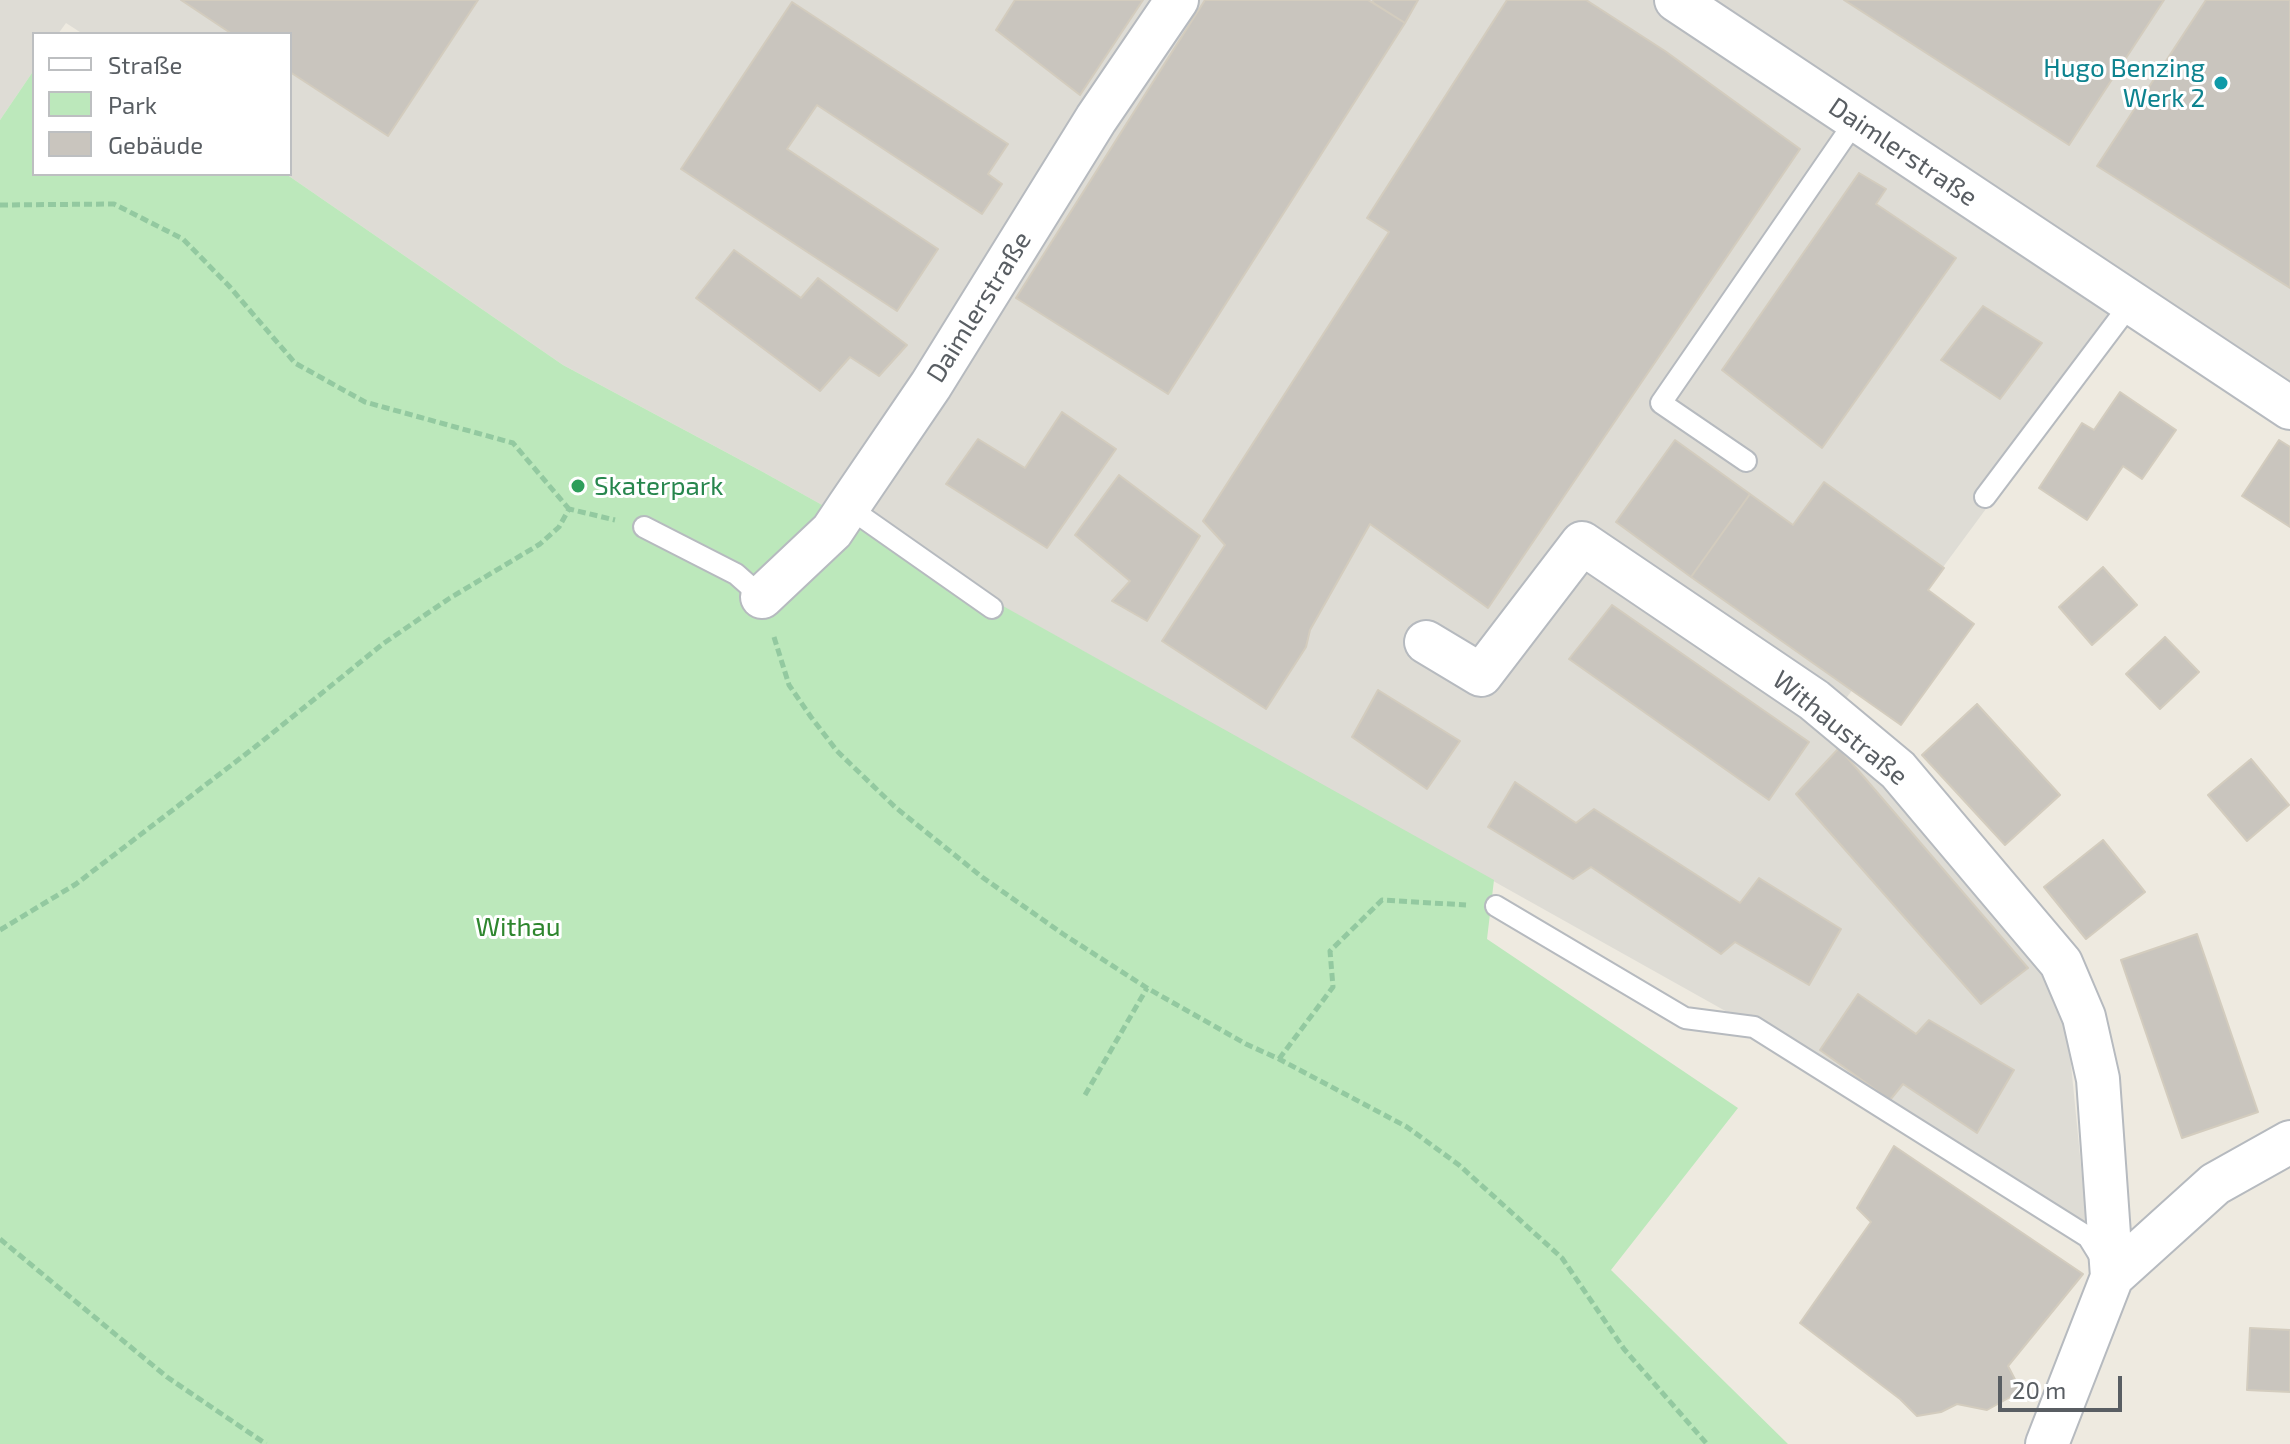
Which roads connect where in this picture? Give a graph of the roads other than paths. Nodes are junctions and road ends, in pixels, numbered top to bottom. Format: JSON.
{"nodes":[{"id":1,"x":1177,"y":0,"type":"edge"},
{"id":2,"x":1676,"y":0,"type":"edge"},
{"id":3,"x":1856,"y":120,"type":"junction"},
{"id":4,"x":2131,"y":303,"type":"junction"},
{"id":5,"x":2290,"y":408,"type":"edge"},
{"id":6,"x":1746,"y":461,"type":"dead end"},
{"id":7,"x":1985,"y":497,"type":"dead end"},
{"id":8,"x":848,"y":507,"type":"junction"},
{"id":9,"x":644,"y":527,"type":"road end"},
{"id":10,"x":762,"y":597,"type":"joint"},
{"id":11,"x":992,"y":608,"type":"dead end"},
{"id":12,"x":1426,"y":642,"type":"dead end"},
{"id":13,"x":1496,"y":906,"type":"road end"},
{"id":14,"x":2290,"y":1142,"type":"edge"},
{"id":15,"x":2112,"y":1277,"type":"junction"},
{"id":16,"x":2047,"y":1444,"type":"edge"}],
"edges":[{"from":1,"to":8,"type":"street","name":"Daimlerstraße"},
{"from":2,"to":3,"type":"street","name":"Daimlerstraße"},
{"from":3,"to":4,"type":"street","name":"Daimlerstraße"},
{"from":3,"to":6,"type":"lane"},
{"from":4,"to":5,"type":"street","name":"Daimlerstraße"},
{"from":4,"to":7,"type":"lane"},
{"from":8,"to":10,"type":"street","name":"Daimlerstraße"},
{"from":8,"to":11,"type":"lane"},
{"from":9,"to":10,"type":"lane"},
{"from":12,"to":15,"type":"street","name":"Withaustraße"},
{"from":13,"to":15,"type":"lane"},
{"from":14,"to":15,"type":"street"},
{"from":15,"to":16,"type":"street"}]}
